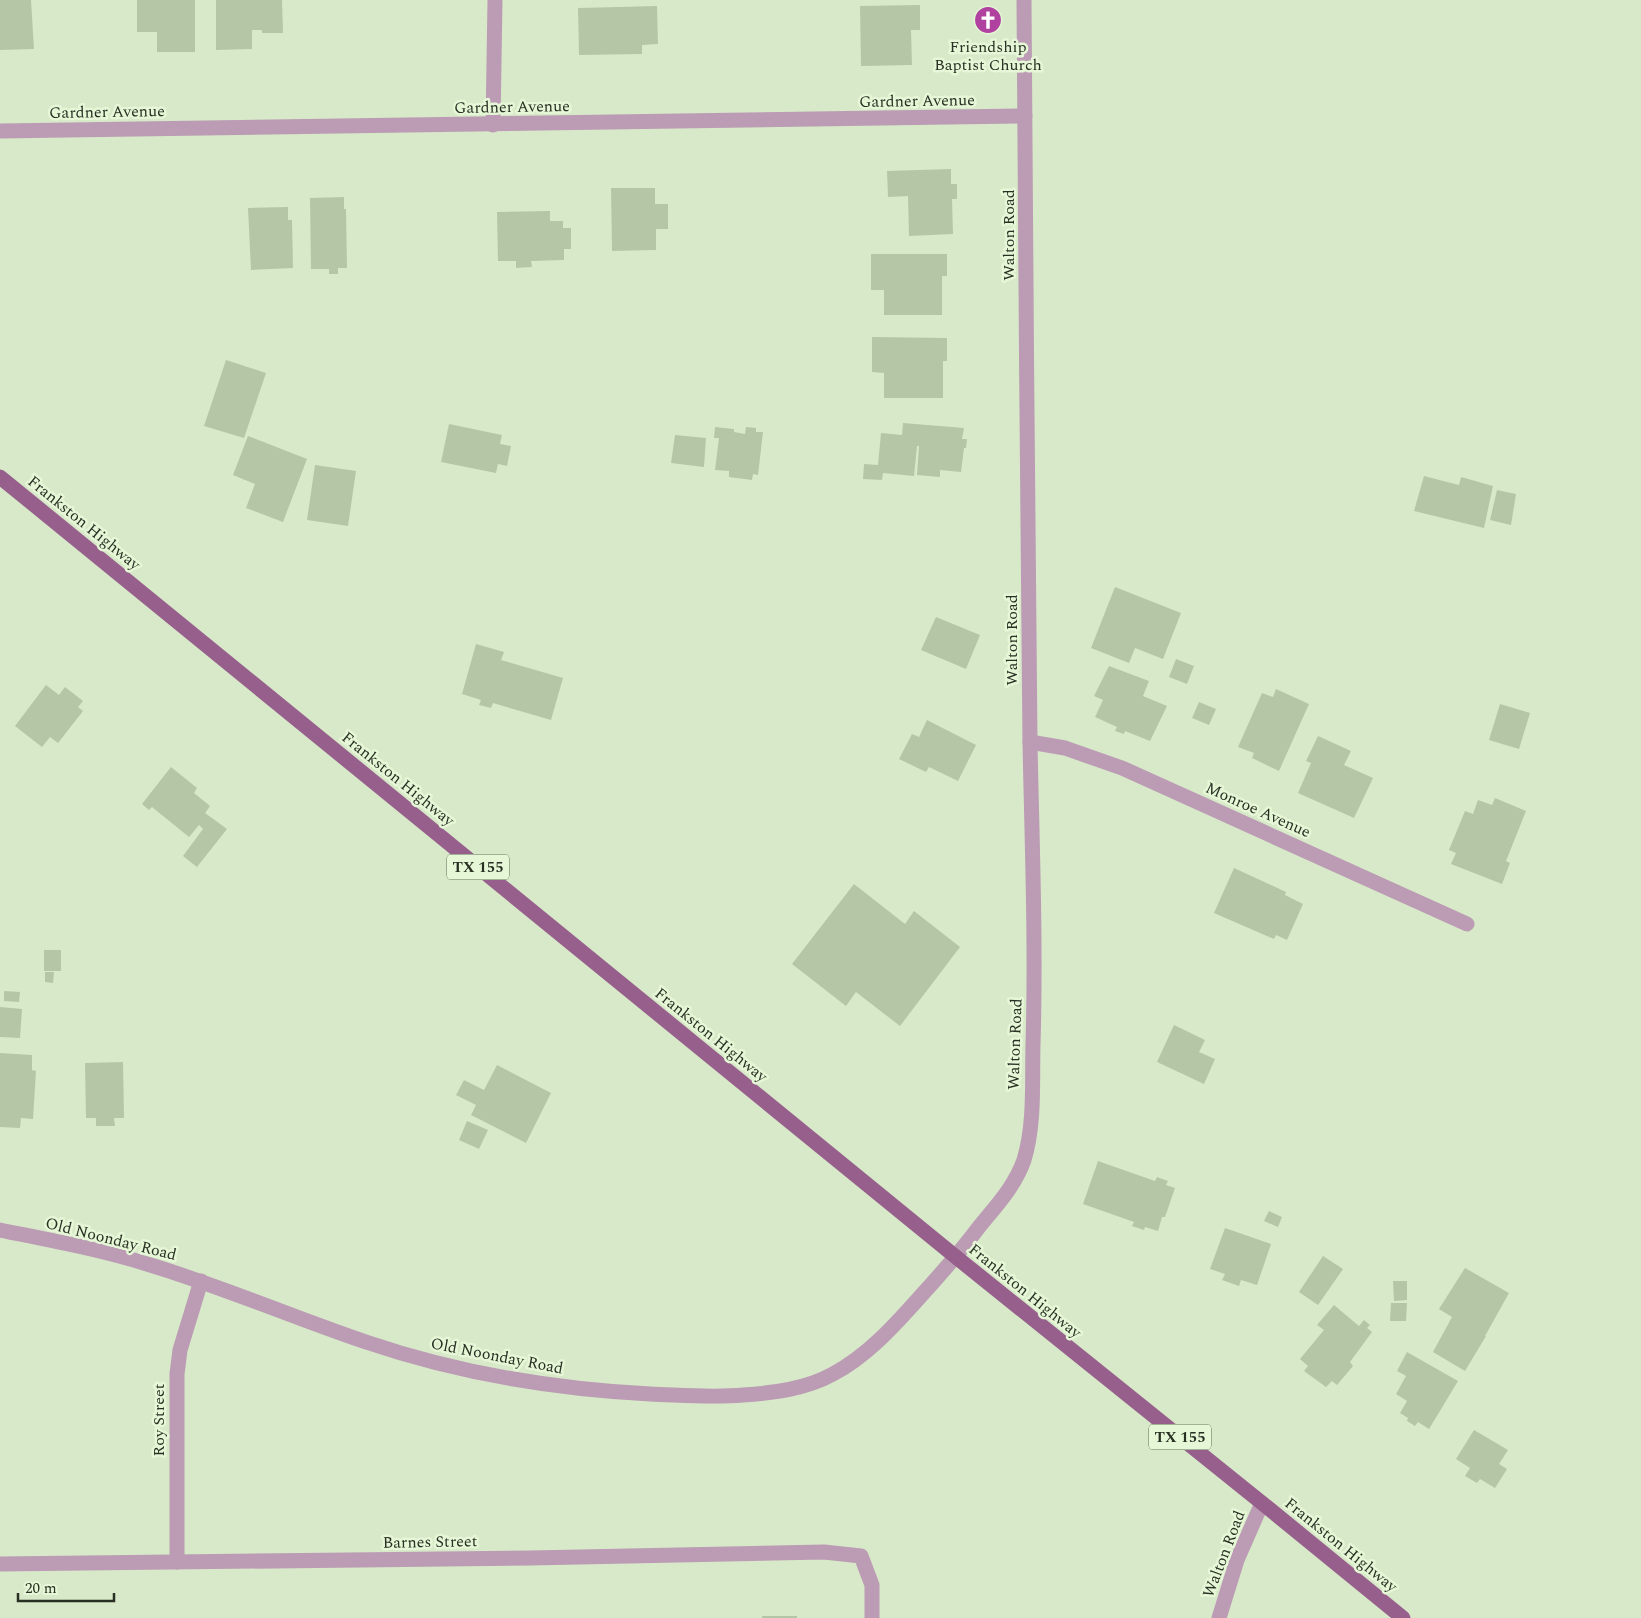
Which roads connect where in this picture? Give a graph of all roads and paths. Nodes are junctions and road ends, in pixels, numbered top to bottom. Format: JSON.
{"nodes":[{"id":1,"x":495,"y":0,"type":"edge"},
{"id":2,"x":1024,"y":0,"type":"edge"},
{"id":3,"x":1025,"y":116,"type":"junction"},
{"id":4,"x":493,"y":125,"type":"junction"},
{"id":5,"x":0,"y":131,"type":"edge"},
{"id":6,"x":0,"y":477,"type":"edge"},
{"id":7,"x":1030,"y":742,"type":"junction"},
{"id":8,"x":1467,"y":924,"type":"dead end"},
{"id":9,"x":0,"y":1230,"type":"edge"},
{"id":10,"x":956,"y":1257,"type":"junction"},
{"id":11,"x":201,"y":1281,"type":"junction"},
{"id":12,"x":1262,"y":1503,"type":"junction"},
{"id":13,"x":176,"y":1562,"type":"junction"},
{"id":14,"x":0,"y":1564,"type":"edge"},
{"id":15,"x":872,"y":1618,"type":"edge"},
{"id":16,"x":1219,"y":1618,"type":"edge"},
{"id":17,"x":1403,"y":1618,"type":"edge"}],
"edges":[{"from":1,"to":4,"type":"street"},
{"from":2,"to":3,"type":"street","name":"Walton Road"},
{"from":3,"to":4,"type":"street","name":"Gardner Avenue"},
{"from":3,"to":7,"type":"street","name":"Walton Road"},
{"from":4,"to":5,"type":"street","name":"Gardner Avenue"},
{"from":6,"to":10,"type":"main road","name":"Frankston Highway","number":"TX 155"},
{"from":7,"to":8,"type":"street","name":"Monroe Avenue"},
{"from":7,"to":10,"type":"street","name":"Walton Road"},
{"from":9,"to":11,"type":"street","name":"Old Noonday Road"},
{"from":10,"to":11,"type":"street","name":"Old Noonday Road"},
{"from":10,"to":12,"type":"main road","name":"Frankston Highway","number":"TX 155"},
{"from":11,"to":13,"type":"street","name":"Roy Street"},
{"from":12,"to":16,"type":"street","name":"Walton Road"},
{"from":12,"to":17,"type":"main road","name":"Frankston Highway","number":"TX 155"},
{"from":13,"to":14,"type":"street","name":"Barnes Street"},
{"from":13,"to":15,"type":"street","name":"Barnes Street"}]}
